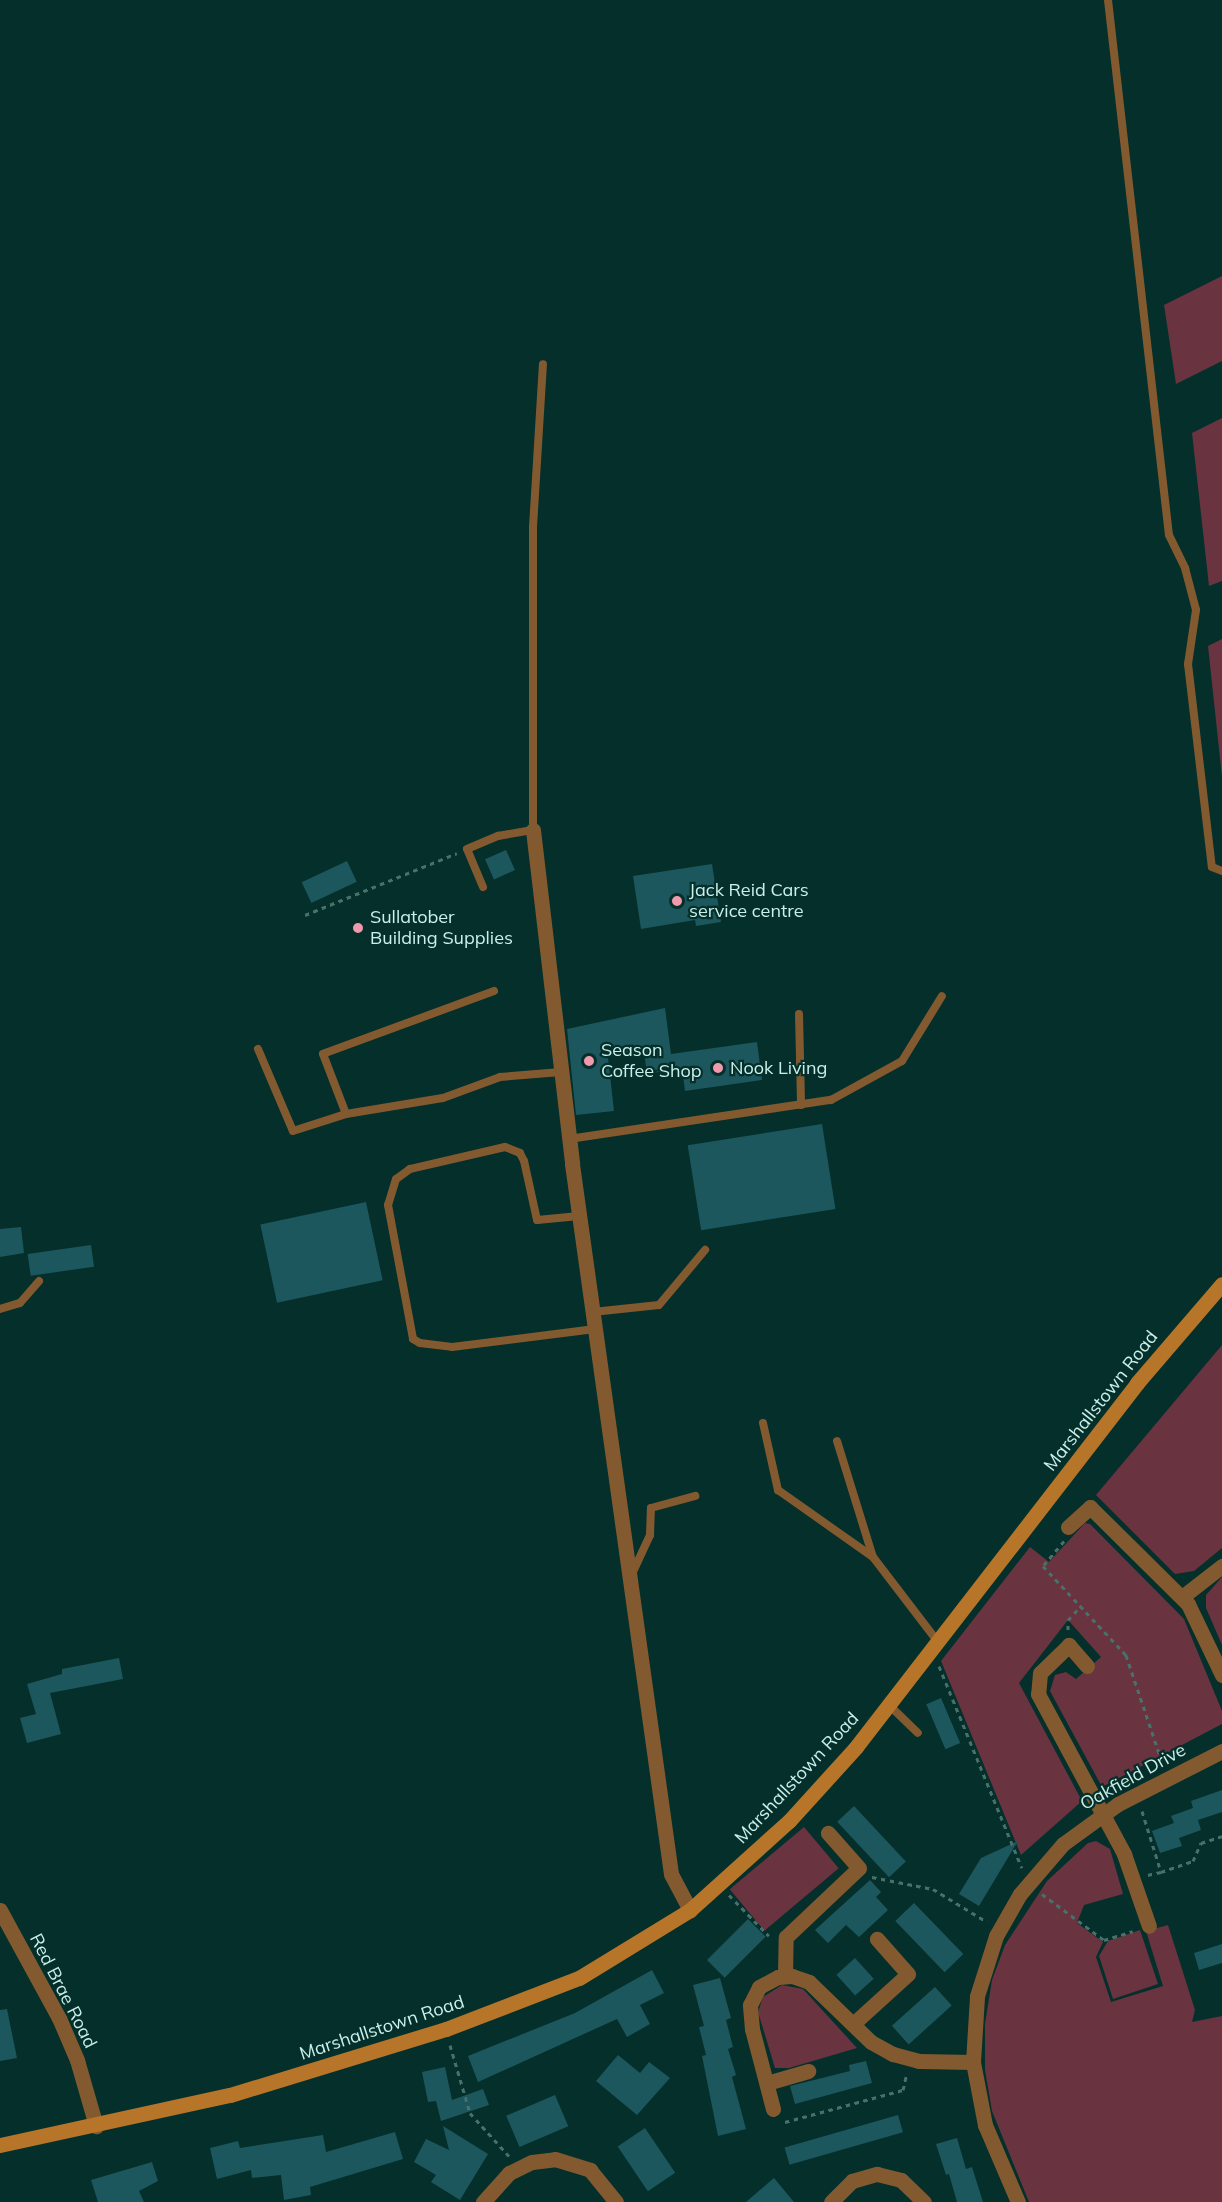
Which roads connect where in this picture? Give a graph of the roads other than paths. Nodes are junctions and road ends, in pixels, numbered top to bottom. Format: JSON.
{"nodes":[{"id":1,"x":1108,"y":0,"type":"edge"},
{"id":2,"x":543,"y":364,"type":"dead end"},
{"id":3,"x":533,"y":830,"type":"junction"},
{"id":4,"x":1222,"y":871,"type":"edge"},
{"id":5,"x":483,"y":888,"type":"dead end"},
{"id":6,"x":494,"y":991,"type":"dead end"},
{"id":7,"x":942,"y":996,"type":"dead end"},
{"id":8,"x":799,"y":1014,"type":"dead end"},
{"id":9,"x":258,"y":1049,"type":"dead end"},
{"id":10,"x":561,"y":1072,"type":"junction"},
{"id":11,"x":801,"y":1105,"type":"junction"},
{"id":12,"x":346,"y":1114,"type":"junction"},
{"id":13,"x":569,"y":1139,"type":"junction"},
{"id":14,"x":579,"y":1216,"type":"junction"},
{"id":15,"x":705,"y":1250,"type":"dead end"},
{"id":16,"x":39,"y":1281,"type":"dead end"},
{"id":17,"x":1222,"y":1284,"type":"edge"},
{"id":18,"x":0,"y":1309,"type":"edge"},
{"id":19,"x":593,"y":1312,"type":"junction"},
{"id":20,"x":595,"y":1329,"type":"junction"},
{"id":21,"x":763,"y":1423,"type":"dead end"},
{"id":22,"x":837,"y":1441,"type":"dead end"},
{"id":23,"x":696,"y":1496,"type":"dead end"},
{"id":24,"x":1068,"y":1527,"type":"road end"},
{"id":25,"x":873,"y":1557,"type":"junction"},
{"id":26,"x":1222,"y":1566,"type":"edge"},
{"id":27,"x":630,"y":1577,"type":"junction"},
{"id":28,"x":1182,"y":1597,"type":"junction"},
{"id":29,"x":935,"y":1646,"type":"junction"},
{"id":30,"x":1087,"y":1666,"type":"dead end"},
{"id":31,"x":1222,"y":1675,"type":"edge"},
{"id":32,"x":889,"y":1705,"type":"junction"},
{"id":33,"x":918,"y":1733,"type":"dead end"},
{"id":34,"x":1222,"y":1751,"type":"edge"},
{"id":35,"x":1102,"y":1815,"type":"junction"},
{"id":36,"x":828,"y":1833,"type":"dead end"},
{"id":37,"x":0,"y":1910,"type":"edge"},
{"id":38,"x":690,"y":1910,"type":"junction"},
{"id":39,"x":1149,"y":1926,"type":"road end"},
{"id":40,"x":878,"y":1939,"type":"dead end"},
{"id":41,"x":785,"y":1976,"type":"junction"},
{"id":42,"x":853,"y":2024,"type":"junction"},
{"id":43,"x":973,"y":2062,"type":"junction"},
{"id":44,"x":808,"y":2071,"type":"dead end"},
{"id":45,"x":767,"y":2083,"type":"junction"},
{"id":46,"x":773,"y":2109,"type":"road end"},
{"id":47,"x":96,"y":2126,"type":"junction"},
{"id":48,"x":0,"y":2145,"type":"edge"},
{"id":49,"x":832,"y":2199,"type":"edge"},
{"id":50,"x":483,"y":2202,"type":"edge"},
{"id":51,"x":616,"y":2202,"type":"edge"},
{"id":52,"x":924,"y":2202,"type":"edge"},
{"id":53,"x":1018,"y":2202,"type":"edge"}],
"edges":[{"from":1,"to":4,"type":"lane"},
{"from":2,"to":3,"type":"lane"},
{"from":3,"to":5,"type":"lane"},
{"from":3,"to":10,"type":"street"},
{"from":6,"to":12,"type":"lane"},
{"from":7,"to":11,"type":"lane"},
{"from":8,"to":11,"type":"lane"},
{"from":9,"to":12,"type":"lane"},
{"from":10,"to":12,"type":"lane"},
{"from":10,"to":13,"type":"street"},
{"from":11,"to":13,"type":"lane"},
{"from":13,"to":14,"type":"street"},
{"from":14,"to":19,"type":"street"},
{"from":14,"to":20,"type":"lane"},
{"from":15,"to":19,"type":"lane"},
{"from":16,"to":18,"type":"lane"},
{"from":17,"to":29,"type":"main road","name":"Marshallstown Road"},
{"from":19,"to":20,"type":"street"},
{"from":20,"to":27,"type":"street"},
{"from":21,"to":25,"type":"lane"},
{"from":22,"to":25,"type":"lane"},
{"from":23,"to":27,"type":"lane"},
{"from":24,"to":28,"type":"street"},
{"from":25,"to":29,"type":"lane"},
{"from":26,"to":28,"type":"street"},
{"from":27,"to":38,"type":"street"},
{"from":28,"to":31,"type":"street"},
{"from":29,"to":32,"type":"main road","name":"Marshallstown Road"},
{"from":30,"to":35,"type":"street"},
{"from":32,"to":33,"type":"lane"},
{"from":32,"to":38,"type":"main road","name":"Marshallstown Road"},
{"from":34,"to":35,"type":"street","name":"Oakfield Drive"},
{"from":35,"to":39,"type":"street"},
{"from":35,"to":43,"type":"street","name":"Oakfield Drive"},
{"from":36,"to":41,"type":"street"},
{"from":37,"to":47,"type":"street","name":"Red Brae Road"},
{"from":38,"to":47,"type":"main road","name":"Marshallstown Road"},
{"from":40,"to":42,"type":"street"},
{"from":41,"to":42,"type":"street"},
{"from":41,"to":45,"type":"street"},
{"from":42,"to":43,"type":"street"},
{"from":43,"to":53,"type":"street","name":"Oakfield Drive"},
{"from":44,"to":45,"type":"street"},
{"from":45,"to":46,"type":"street"},
{"from":47,"to":48,"type":"main road","name":"Marshallstown Road"},
{"from":49,"to":52,"type":"street"},
{"from":50,"to":51,"type":"street"}]}
